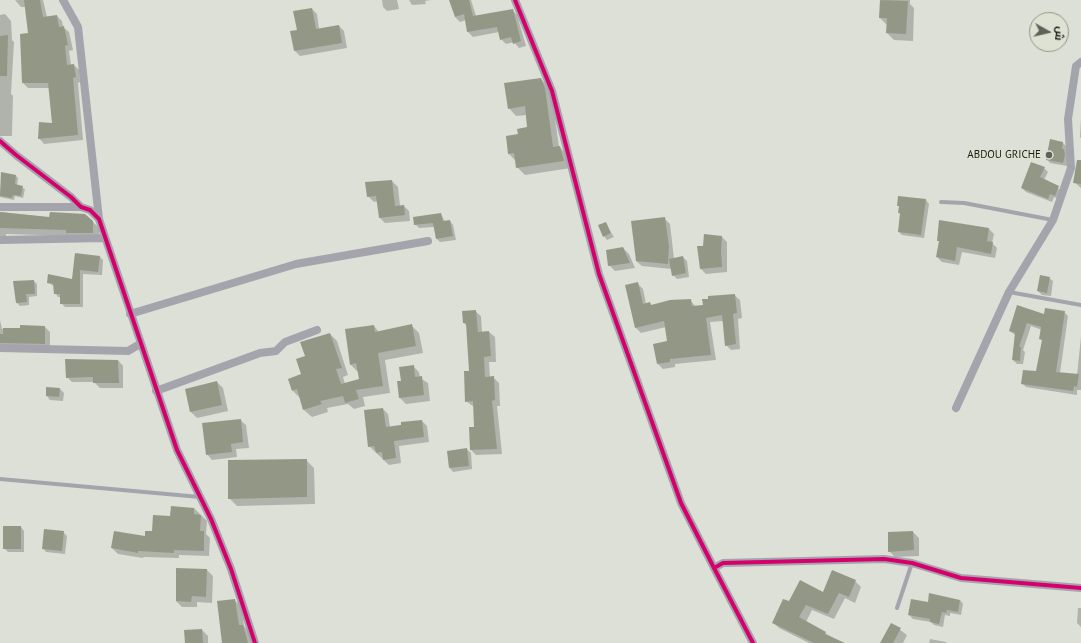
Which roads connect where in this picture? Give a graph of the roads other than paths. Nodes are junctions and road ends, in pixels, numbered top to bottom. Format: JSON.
{"nodes":[{"id":1,"x":63,"y":0,"type":"edge"},
{"id":2,"x":515,"y":0,"type":"edge"},
{"id":3,"x":1081,"y":62,"type":"edge"},
{"id":4,"x":0,"y":141,"type":"edge"},
{"id":5,"x":941,"y":202,"type":"dead end"},
{"id":6,"x":0,"y":207,"type":"edge"},
{"id":7,"x":81,"y":208,"type":"junction"},
{"id":8,"x":99,"y":219,"type":"junction"},
{"id":9,"x":1053,"y":220,"type":"junction"},
{"id":10,"x":105,"y":238,"type":"junction"},
{"id":11,"x":0,"y":240,"type":"edge"},
{"id":12,"x":428,"y":241,"type":"dead end"},
{"id":13,"x":1009,"y":292,"type":"junction"},
{"id":14,"x":1081,"y":305,"type":"edge"},
{"id":15,"x":130,"y":314,"type":"junction"},
{"id":16,"x":317,"y":330,"type":"dead end"},
{"id":17,"x":140,"y":344,"type":"junction"},
{"id":18,"x":0,"y":348,"type":"edge"},
{"id":19,"x":156,"y":391,"type":"junction"},
{"id":20,"x":956,"y":408,"type":"dead end"},
{"id":21,"x":0,"y":479,"type":"edge"},
{"id":22,"x":202,"y":497,"type":"junction"},
{"id":23,"x":912,"y":563,"type":"junction"},
{"id":24,"x":714,"y":568,"type":"junction"},
{"id":25,"x":1081,"y":588,"type":"edge"},
{"id":26,"x":897,"y":608,"type":"dead end"},
{"id":27,"x":255,"y":643,"type":"edge"},
{"id":28,"x":753,"y":643,"type":"edge"}],
"edges":[{"from":1,"to":8,"type":"street"},
{"from":2,"to":24,"type":"street"},
{"from":3,"to":9,"type":"street"},
{"from":4,"to":7,"type":"street"},
{"from":5,"to":9,"type":"lane"},
{"from":6,"to":7,"type":"street"},
{"from":7,"to":8,"type":"street"},
{"from":8,"to":10,"type":"street"},
{"from":9,"to":13,"type":"street"},
{"from":10,"to":11,"type":"street"},
{"from":10,"to":15,"type":"street"},
{"from":12,"to":15,"type":"street"},
{"from":13,"to":14,"type":"lane"},
{"from":13,"to":20,"type":"street"},
{"from":15,"to":17,"type":"street"},
{"from":16,"to":19,"type":"street"},
{"from":17,"to":18,"type":"street"},
{"from":17,"to":19,"type":"street"},
{"from":19,"to":22,"type":"street"},
{"from":21,"to":22,"type":"lane"},
{"from":22,"to":27,"type":"street"},
{"from":23,"to":24,"type":"street"},
{"from":23,"to":25,"type":"street"},
{"from":23,"to":26,"type":"lane"},
{"from":24,"to":28,"type":"street"}]}
